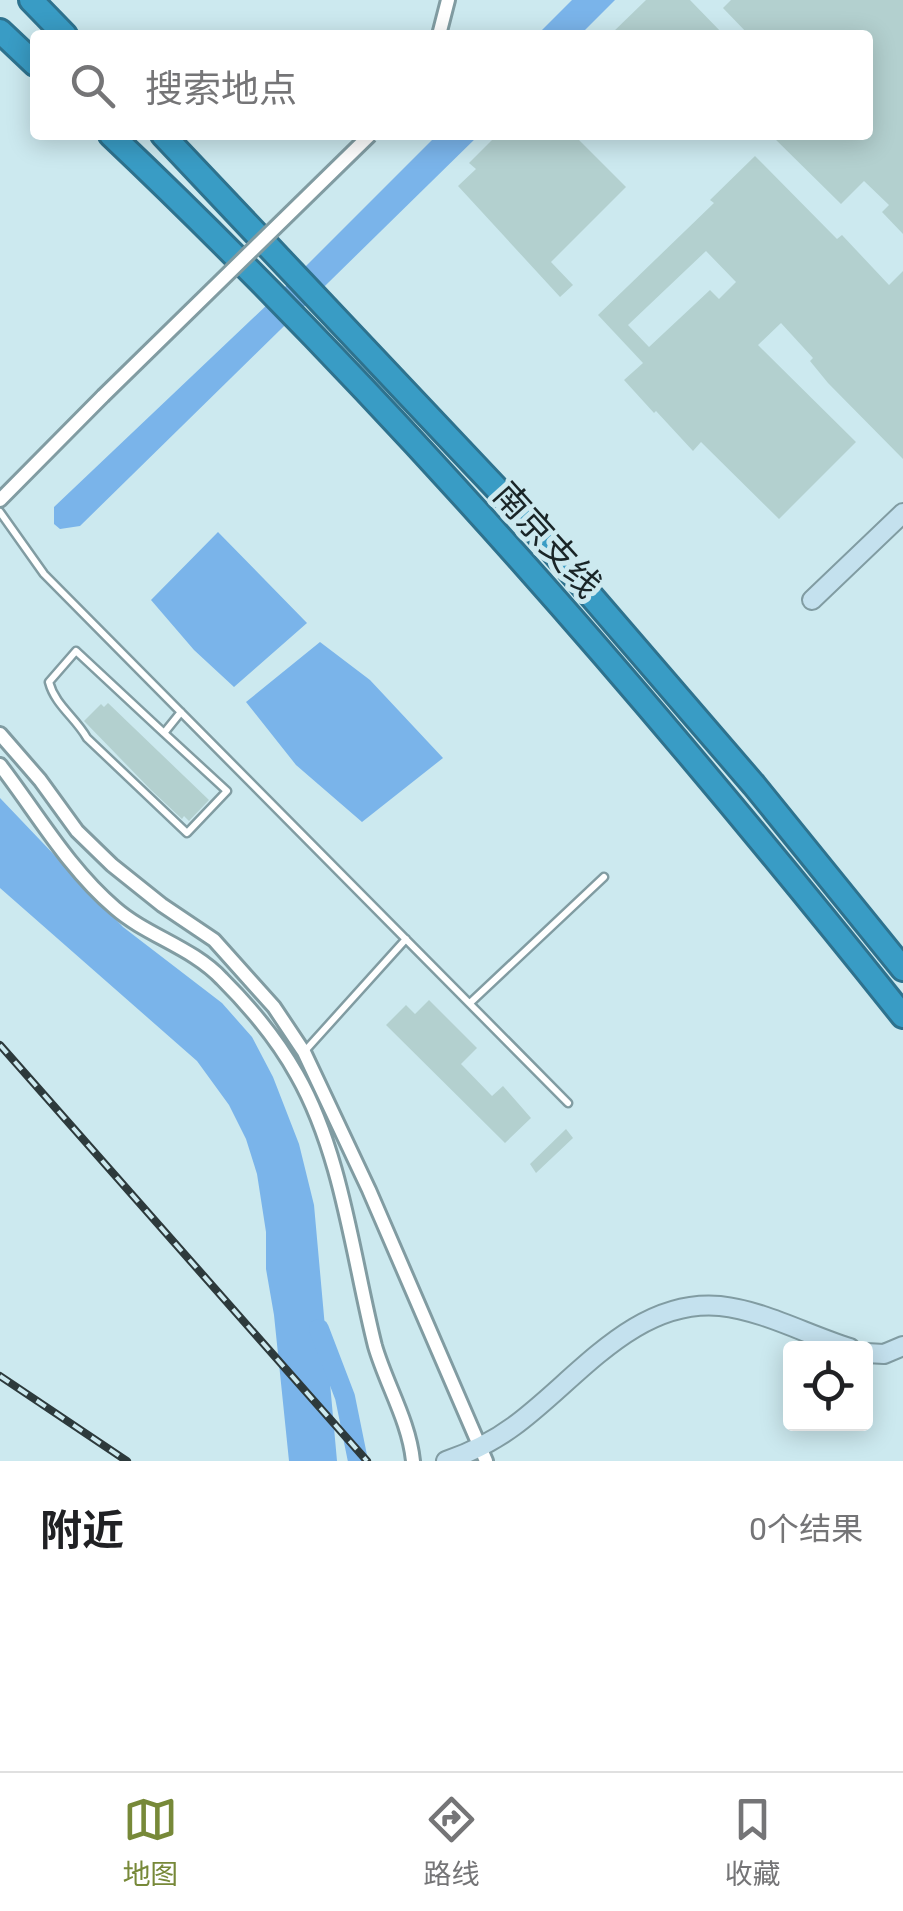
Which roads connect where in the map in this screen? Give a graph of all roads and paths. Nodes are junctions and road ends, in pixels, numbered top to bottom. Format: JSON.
{"nodes":[{"id":1,"x":31,"y":0,"type":"edge"},
{"id":2,"x":448,"y":0,"type":"edge"},
{"id":3,"x":0,"y":30,"type":"edge"},
{"id":4,"x":60,"y":30,"type":"edge"},
{"id":5,"x":440,"y":30,"type":"edge"},
{"id":6,"x":30,"y":59,"type":"edge"},
{"id":7,"x":115,"y":140,"type":"edge"},
{"id":8,"x":168,"y":140,"type":"edge"},
{"id":9,"x":365,"y":140,"type":"edge"},
{"id":10,"x":0,"y":500,"type":"edge"},
{"id":11,"x":0,"y":512,"type":"edge"},
{"id":12,"x":903,"y":514,"type":"edge"},
{"id":13,"x":812,"y":600,"type":"dead end"},
{"id":14,"x":181,"y":712,"type":"junction"},
{"id":15,"x":0,"y":734,"type":"edge"},
{"id":16,"x":164,"y":734,"type":"junction"},
{"id":17,"x":0,"y":765,"type":"edge"},
{"id":18,"x":604,"y":877,"type":"dead end"},
{"id":19,"x":406,"y":939,"type":"junction"},
{"id":20,"x":903,"y":969,"type":"edge"},
{"id":21,"x":470,"y":1004,"type":"junction"},
{"id":22,"x":903,"y":1016,"type":"edge"},
{"id":23,"x":304,"y":1052,"type":"junction"},
{"id":24,"x":568,"y":1103,"type":"dead end"},
{"id":25,"x":831,"y":1341,"type":"edge"},
{"id":26,"x":903,"y":1346,"type":"edge"},
{"id":27,"x":874,"y":1354,"type":"edge"},
{"id":28,"x":484,"y":1453,"type":"edge"},
{"id":29,"x":413,"y":1461,"type":"edge"},
{"id":30,"x":446,"y":1461,"type":"edge"}],
"edges":[{"from":1,"to":4,"type":"highway"},
{"from":2,"to":5,"type":"street"},
{"from":3,"to":6,"type":"highway"},
{"from":7,"to":22,"type":"highway","name":"南京支线"},
{"from":8,"to":20,"type":"highway","name":"南京支线"},
{"from":9,"to":10,"type":"street","bridge":true},
{"from":11,"to":14,"type":"lane"},
{"from":12,"to":13,"type":"street"},
{"from":14,"to":16,"type":"lane"},
{"from":14,"to":19,"type":"lane"},
{"from":15,"to":23,"type":"street"},
{"from":16,"to":16,"type":"lane"},
{"from":17,"to":29,"type":"street"},
{"from":18,"to":21,"type":"lane"},
{"from":19,"to":21,"type":"lane"},
{"from":19,"to":23,"type":"lane"},
{"from":21,"to":24,"type":"lane"},
{"from":23,"to":28,"type":"street"},
{"from":25,"to":28,"type":"street"},
{"from":26,"to":27,"type":"street"},
{"from":28,"to":30,"type":"street"}]}
